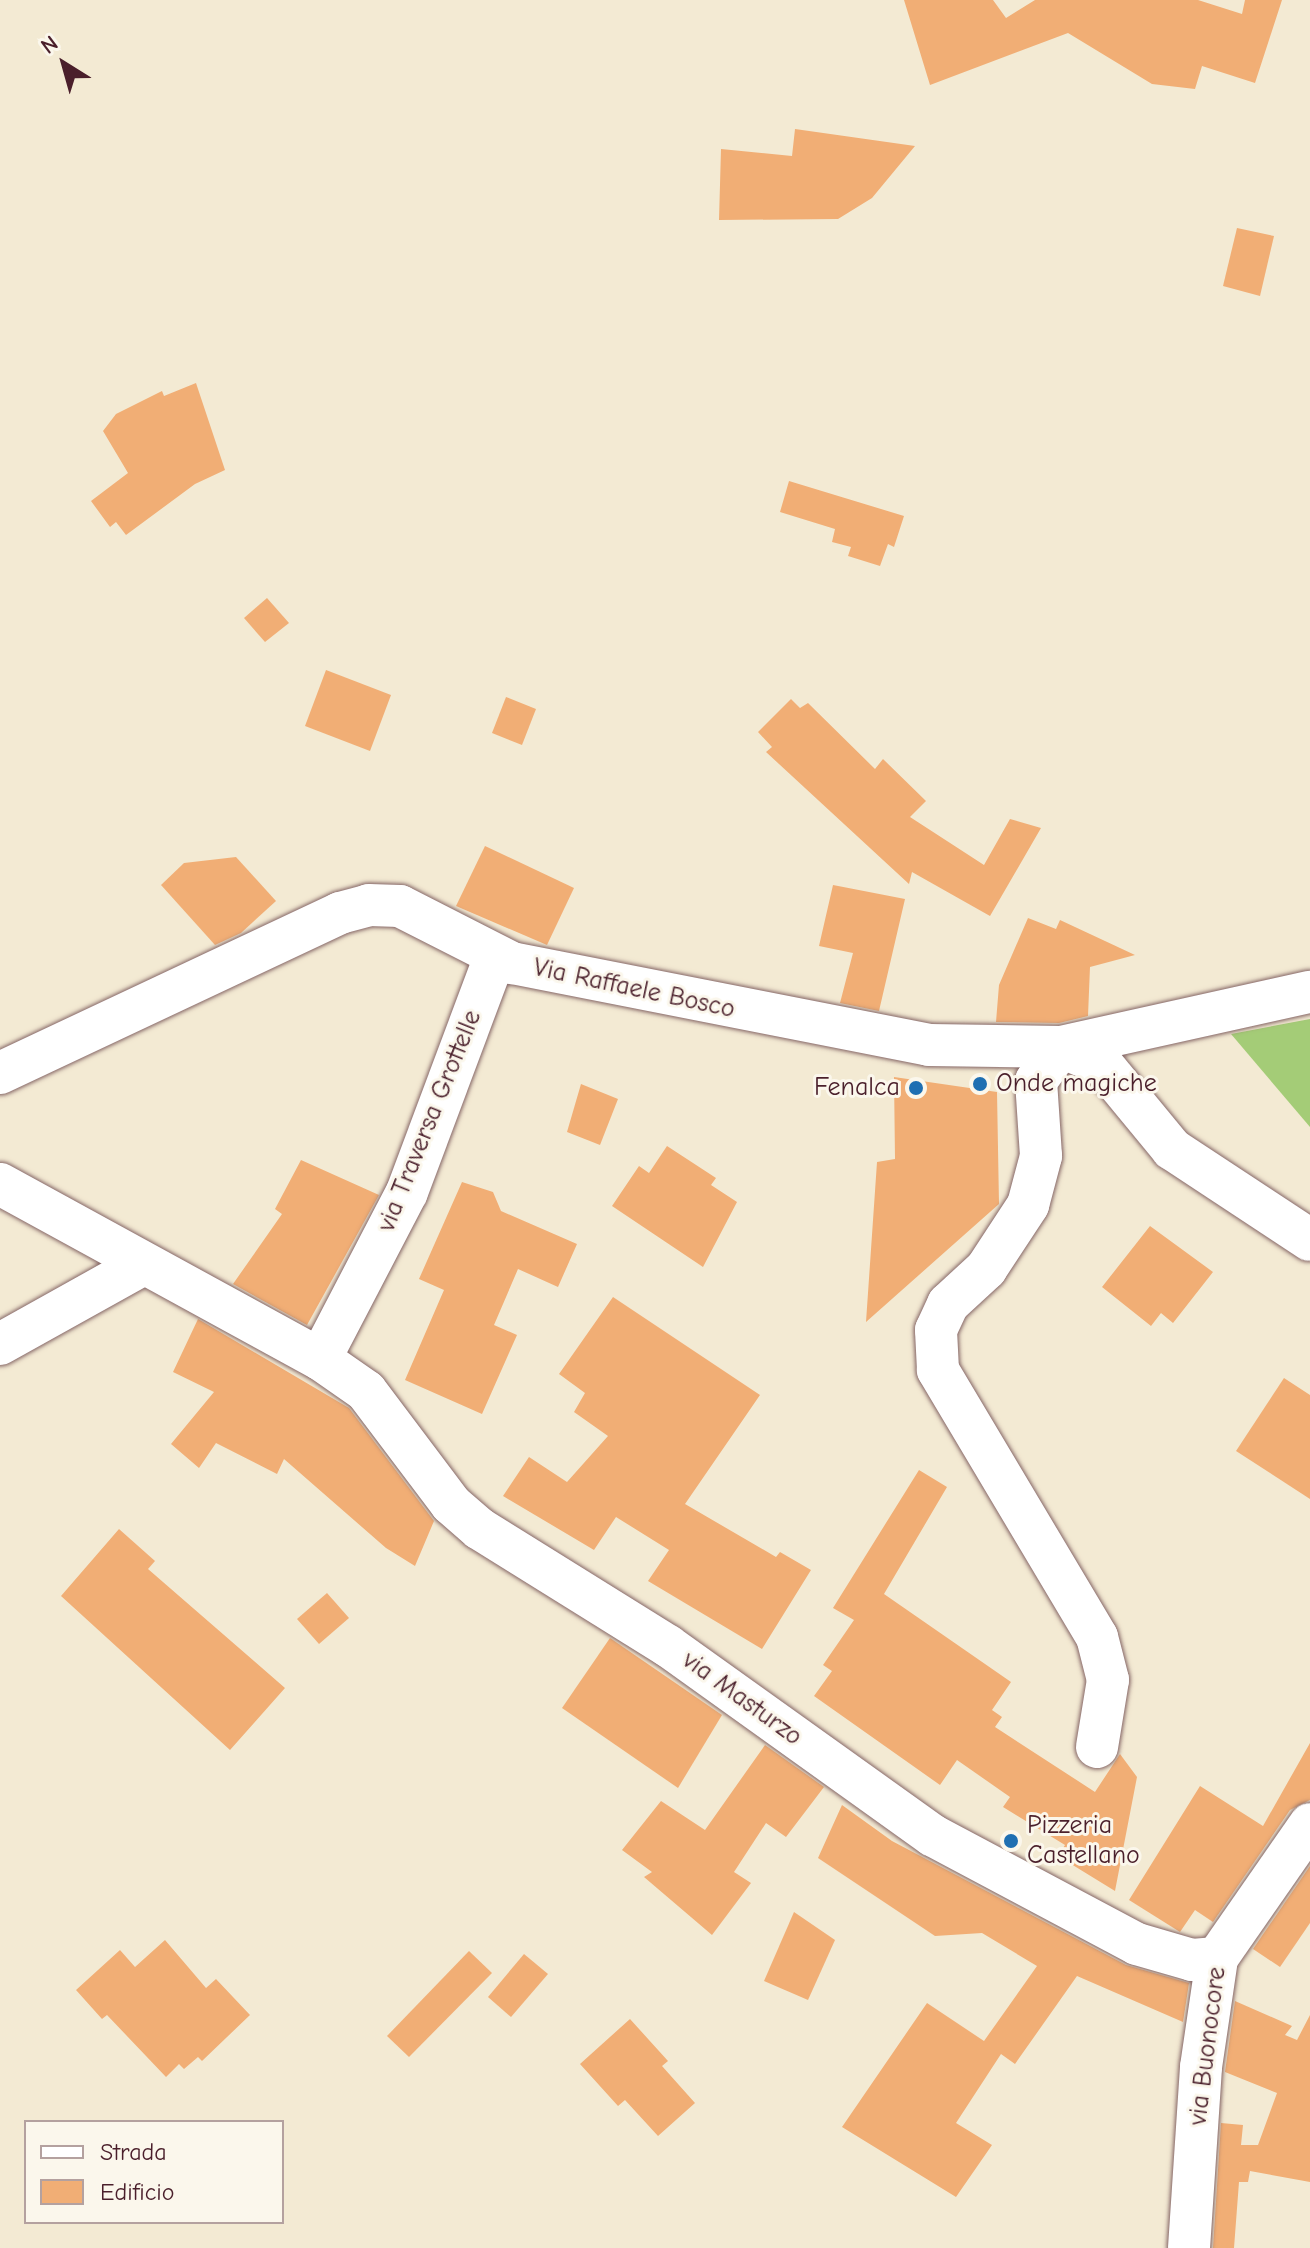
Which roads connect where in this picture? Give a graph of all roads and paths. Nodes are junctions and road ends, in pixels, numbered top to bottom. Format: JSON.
{"nodes":[{"id":1,"x":495,"y":957,"type":"junction"},
{"id":2,"x":1310,"y":992,"type":"edge"},
{"id":3,"x":1061,"y":1047,"type":"junction"},
{"id":4,"x":0,"y":1073,"type":"edge"},
{"id":5,"x":0,"y":1184,"type":"edge"},
{"id":6,"x":1310,"y":1240,"type":"edge"},
{"id":7,"x":142,"y":1265,"type":"junction"},
{"id":8,"x":0,"y":1344,"type":"edge"},
{"id":9,"x":320,"y":1359,"type":"junction"},
{"id":10,"x":1097,"y":1747,"type":"dead end"},
{"id":11,"x":1310,"y":1824,"type":"edge"},
{"id":12,"x":1217,"y":1958,"type":"junction"},
{"id":13,"x":1189,"y":2248,"type":"edge"}],
"edges":[{"from":1,"to":3,"type":"street","name":"Via Raffaele Bosco"},
{"from":1,"to":4,"type":"street","name":"Via Raffaele Bosco"},
{"from":1,"to":9,"type":"street","name":"via Traversa Grottelle"},
{"from":2,"to":3,"type":"street","name":"Via Raffaele Bosco"},
{"from":3,"to":6,"type":"street"},
{"from":3,"to":10,"type":"street"},
{"from":5,"to":7,"type":"street"},
{"from":7,"to":8,"type":"street"},
{"from":7,"to":9,"type":"street"},
{"from":9,"to":12,"type":"street","name":"via Masturzo"},
{"from":11,"to":12,"type":"street","name":"via Buonocore"},
{"from":12,"to":13,"type":"street","name":"via Buonocore"}]}
